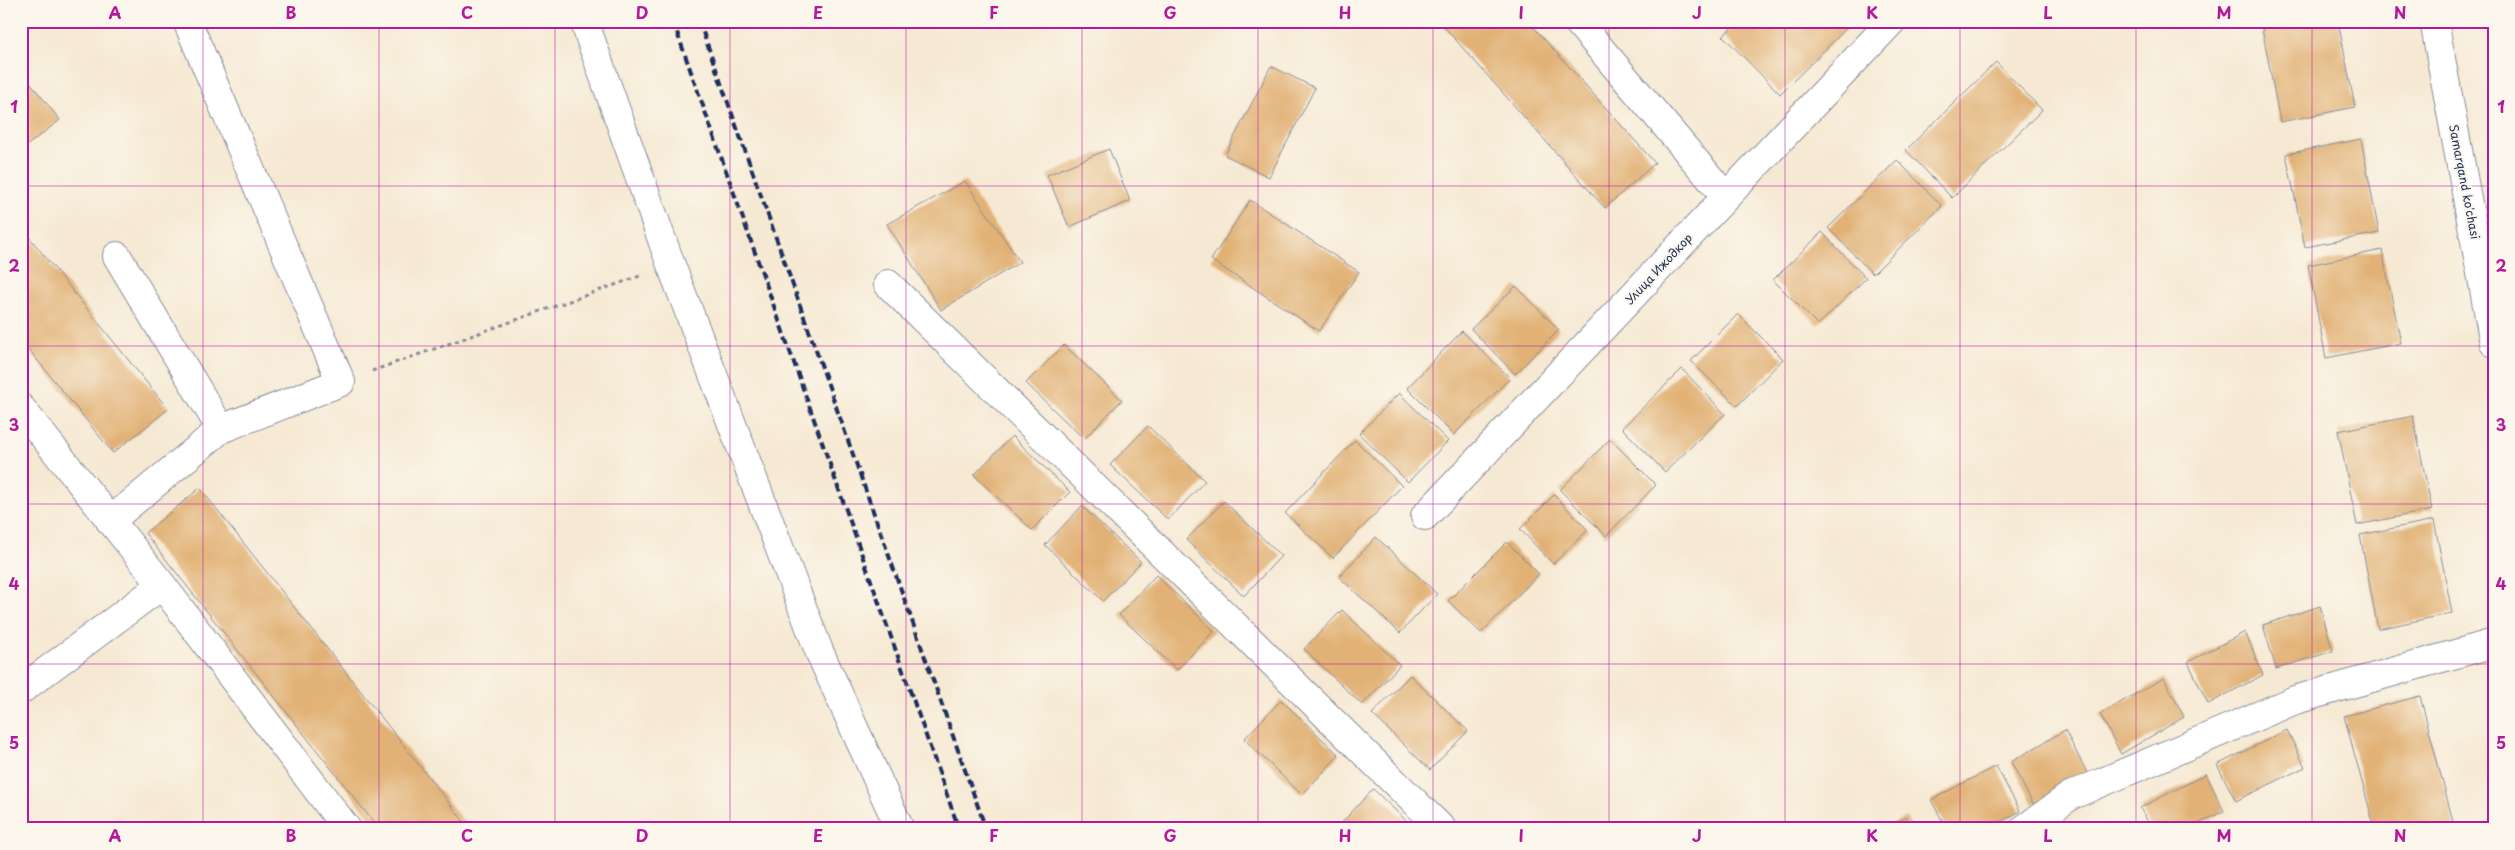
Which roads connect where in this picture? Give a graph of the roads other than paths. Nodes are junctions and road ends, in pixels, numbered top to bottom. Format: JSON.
{"nodes":[{"id":1,"x":187,"y":21,"type":"edge"},
{"id":2,"x":584,"y":21,"type":"edge"},
{"id":3,"x":1577,"y":21,"type":"edge"},
{"id":4,"x":1892,"y":21,"type":"edge"},
{"id":5,"x":2434,"y":21,"type":"edge"},
{"id":6,"x":1726,"y":197,"type":"junction"},
{"id":7,"x":117,"y":256,"type":"dead end"},
{"id":8,"x":888,"y":284,"type":"dead end"},
{"id":9,"x":2494,"y":343,"type":"edge"},
{"id":10,"x":21,"y":408,"type":"edge"},
{"id":11,"x":221,"y":429,"type":"junction"},
{"id":12,"x":1425,"y":516,"type":"dead end"},
{"id":13,"x":110,"y":521,"type":"junction"},
{"id":14,"x":162,"y":585,"type":"junction"},
{"id":15,"x":2494,"y":643,"type":"edge"},
{"id":16,"x":21,"y":690,"type":"edge"},
{"id":17,"x":347,"y":829,"type":"edge"},
{"id":18,"x":900,"y":829,"type":"edge"},
{"id":19,"x":1442,"y":829,"type":"edge"},
{"id":20,"x":2024,"y":829,"type":"edge"}],
"edges":[{"from":1,"to":11,"type":"street"},
{"from":2,"to":18,"type":"street"},
{"from":3,"to":6,"type":"street"},
{"from":4,"to":6,"type":"street","name":"Улица Ижодкор"},
{"from":5,"to":9,"type":"street","name":"Samarqand ko'chasi"},
{"from":6,"to":12,"type":"street","name":"Улица Ижодкор"},
{"from":7,"to":11,"type":"street"},
{"from":8,"to":19,"type":"street"},
{"from":10,"to":13,"type":"street"},
{"from":11,"to":13,"type":"street"},
{"from":13,"to":14,"type":"street"},
{"from":14,"to":16,"type":"street"},
{"from":14,"to":17,"type":"street"},
{"from":15,"to":20,"type":"street"}]}
